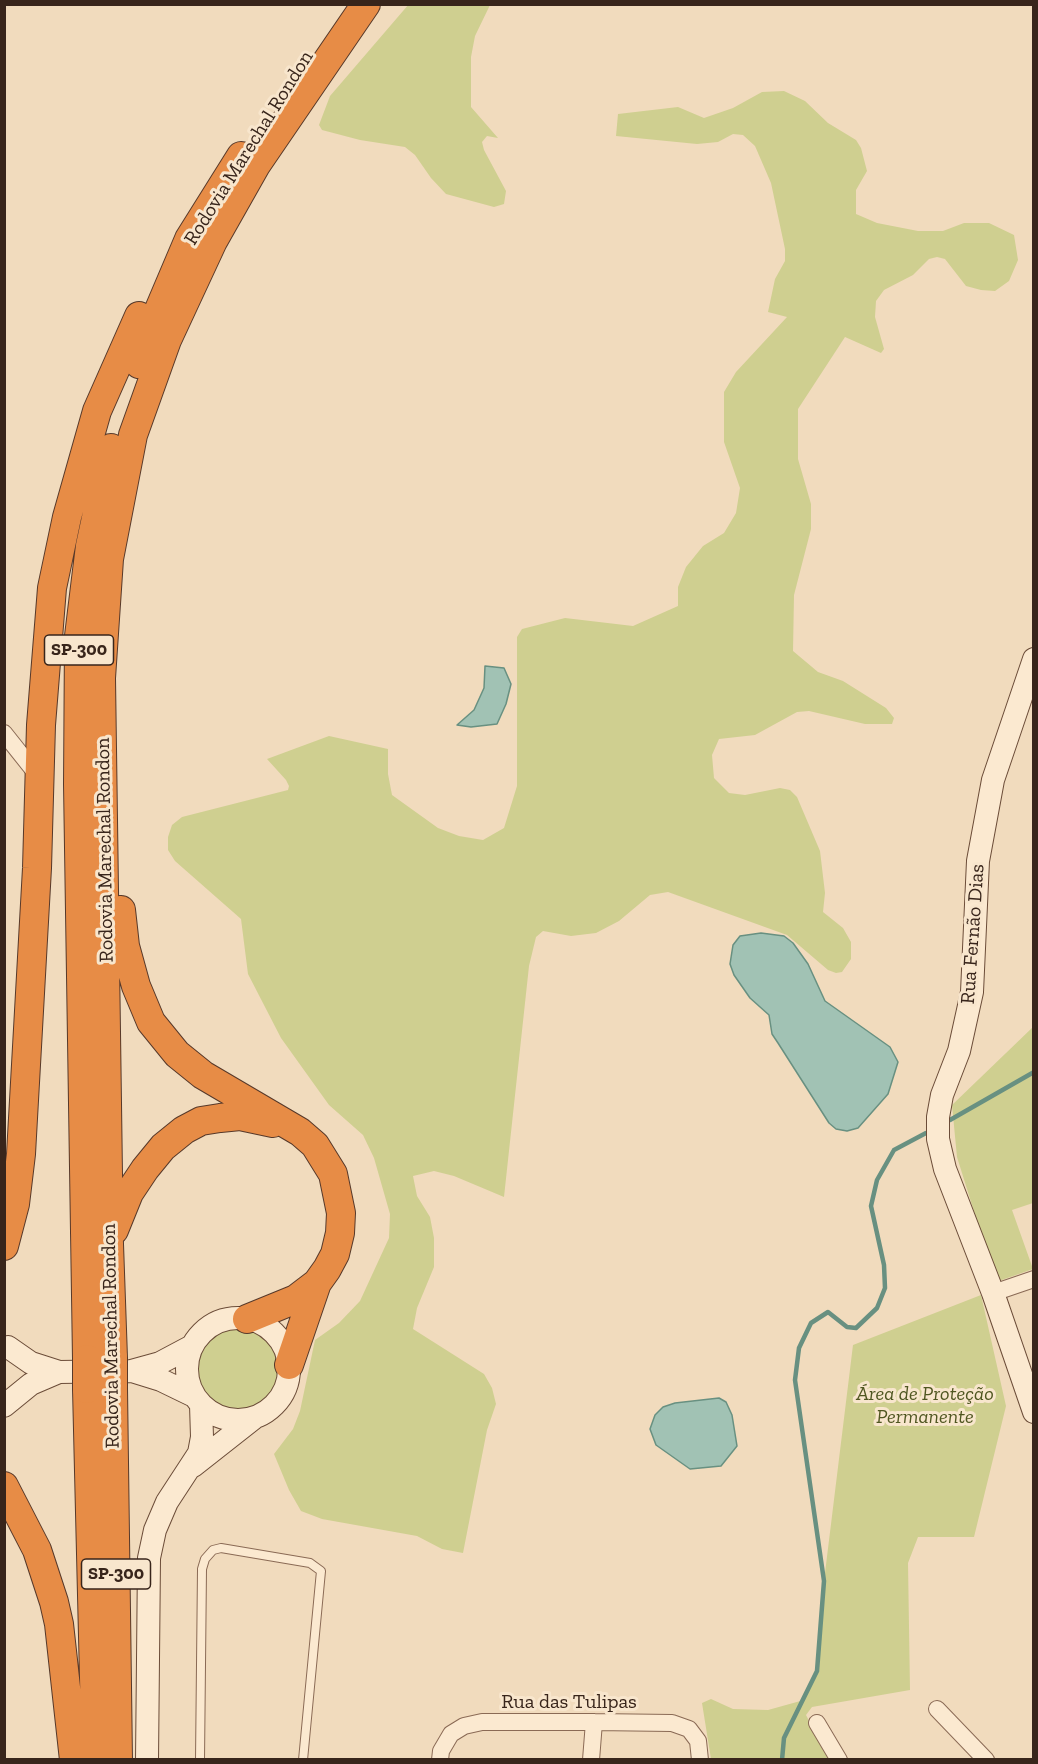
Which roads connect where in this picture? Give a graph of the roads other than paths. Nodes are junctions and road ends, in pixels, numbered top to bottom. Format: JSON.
{"nodes":[{"id":1,"x":342,"y":4,"type":"edge"},
{"id":2,"x":366,"y":4,"type":"edge"},
{"id":3,"x":198,"y":223,"type":"junction"},
{"id":4,"x":1034,"y":659,"type":"edge"},
{"id":5,"x":41,"y":725,"type":"junction"},
{"id":6,"x":6,"y":734,"type":"edge"},
{"id":7,"x":104,"y":765,"type":"junction"},
{"id":8,"x":40,"y":777,"type":"junction"},
{"id":9,"x":293,"y":1127,"type":"junction"},
{"id":10,"x":109,"y":1244,"type":"junction"},
{"id":11,"x":4,"y":1246,"type":"edge"},
{"id":12,"x":1034,"y":1279,"type":"edge"},
{"id":13,"x":317,"y":1283,"type":"junction"},
{"id":14,"x":993,"y":1293,"type":"junction"},
{"id":15,"x":248,"y":1319,"type":"junction"},
{"id":16,"x":6,"y":1345,"type":"edge"},
{"id":17,"x":192,"y":1346,"type":"junction"},
{"id":18,"x":289,"y":1365,"type":"junction"},
{"id":19,"x":59,"y":1372,"type":"junction"},
{"id":20,"x":106,"y":1373,"type":"junction"},
{"id":21,"x":198,"y":1400,"type":"junction"},
{"id":22,"x":6,"y":1404,"type":"edge"},
{"id":23,"x":1033,"y":1411,"type":"edge"},
{"id":24,"x":256,"y":1417,"type":"junction"},
{"id":25,"x":192,"y":1467,"type":"junction"},
{"id":26,"x":4,"y":1486,"type":"edge"},
{"id":27,"x":937,"y":1709,"type":"dead end"},
{"id":28,"x":594,"y":1722,"type":"junction"},
{"id":29,"x":817,"y":1723,"type":"dead end"},
{"id":30,"x":74,"y":1760,"type":"edge"},
{"id":31,"x":96,"y":1760,"type":"edge"},
{"id":32,"x":118,"y":1760,"type":"edge"},
{"id":33,"x":147,"y":1760,"type":"edge"},
{"id":34,"x":200,"y":1760,"type":"edge"},
{"id":35,"x":303,"y":1760,"type":"edge"},
{"id":36,"x":440,"y":1760,"type":"edge"},
{"id":37,"x":591,"y":1760,"type":"edge"},
{"id":38,"x":700,"y":1760,"type":"edge"},
{"id":39,"x":839,"y":1760,"type":"edge"},
{"id":40,"x":986,"y":1760,"type":"edge"}],
"edges":[{"from":1,"to":3,"type":"highway","name":"Rodovia Marechal Rondon","number":"SP-300"},
{"from":2,"to":7,"type":"highway","name":"Rodovia Marechal Rondon","number":"SP-300"},
{"from":3,"to":5,"type":"highway"},
{"from":3,"to":20,"type":"highway","name":"Rodovia Marechal Rondon","number":"SP-300"},
{"from":4,"to":14,"type":"main road","name":"Rua Fernão Dias"},
{"from":5,"to":6,"type":"street"},
{"from":5,"to":8,"type":"highway"},
{"from":6,"to":8,"type":"street"},
{"from":7,"to":9,"type":"highway"},
{"from":7,"to":10,"type":"highway","name":"Rodovia Marechal Rondon","number":"SP-300"},
{"from":8,"to":11,"type":"highway"},
{"from":9,"to":10,"type":"highway"},
{"from":9,"to":13,"type":"highway"},
{"from":10,"to":20,"type":"highway","name":"Rodovia Marechal Rondon","number":"SP-300"},
{"from":12,"to":14,"type":"street"},
{"from":13,"to":15,"type":"highway"},
{"from":13,"to":18,"type":"highway"},
{"from":14,"to":23,"type":"main road","name":"Rua Fernão Dias"},
{"from":15,"to":17,"type":"main road"},
{"from":15,"to":18,"type":"main road"},
{"from":16,"to":19,"type":"main road"},
{"from":16,"to":22,"type":"main road"},
{"from":17,"to":20,"type":"main road"},
{"from":17,"to":21,"type":"main road"},
{"from":18,"to":24,"type":"main road"},
{"from":19,"to":20,"type":"main road"},
{"from":19,"to":22,"type":"main road"},
{"from":20,"to":21,"type":"main road"},
{"from":20,"to":31,"type":"highway","name":"Rodovia Marechal Rondon","number":"SP-300"},
{"from":20,"to":32,"type":"highway","name":"Rodovia Marechal Rondon","number":"SP-300"},
{"from":21,"to":24,"type":"main road"},
{"from":21,"to":25,"type":"main road"},
{"from":24,"to":25,"type":"main road"},
{"from":25,"to":33,"type":"main road"},
{"from":26,"to":30,"type":"highway"},
{"from":27,"to":40,"type":"street"},
{"from":28,"to":36,"type":"street","name":"Rua das Tulipas"},
{"from":28,"to":37,"type":"street"},
{"from":28,"to":38,"type":"street","name":"Rua das Tulipas"},
{"from":29,"to":39,"type":"street"},
{"from":34,"to":35,"type":"lane"}]}
